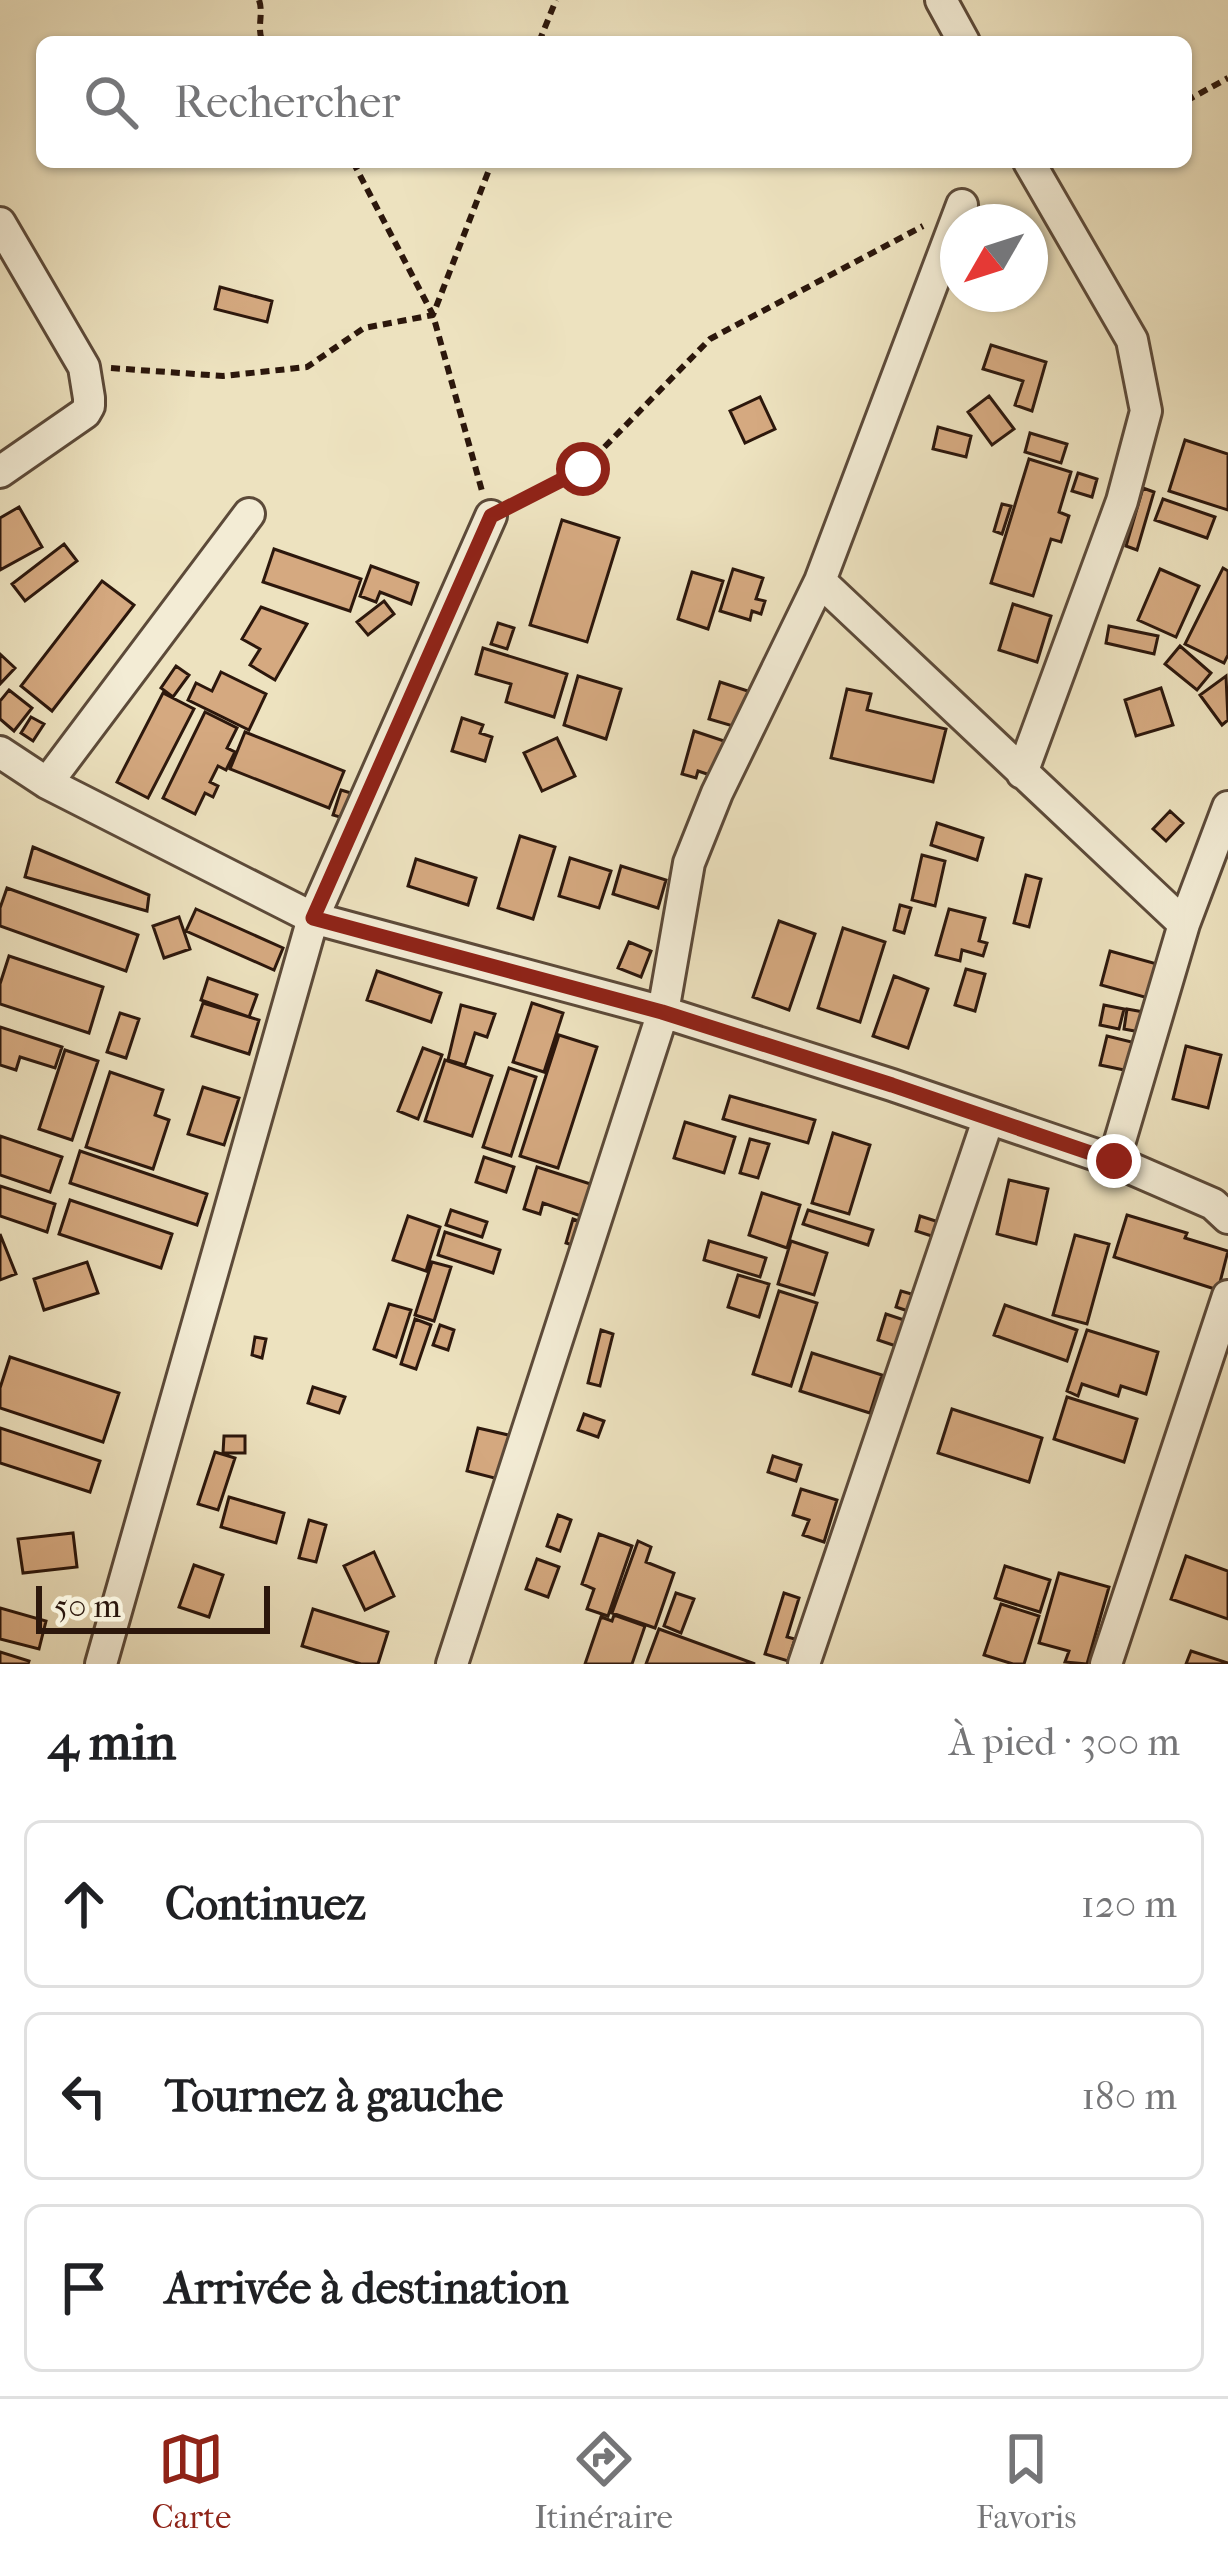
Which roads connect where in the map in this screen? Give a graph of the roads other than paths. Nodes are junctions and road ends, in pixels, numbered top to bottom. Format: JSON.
{"nodes":[{"id":1,"x":941,"y":0,"type":"edge"},
{"id":2,"x":961,"y":36,"type":"edge"},
{"id":3,"x":1032,"y":168,"type":"edge"},
{"id":4,"x":0,"y":223,"type":"edge"},
{"id":5,"x":940,"y":263,"type":"edge"},
{"id":6,"x":0,"y":472,"type":"edge"},
{"id":7,"x":249,"y":514,"type":"dead end"},
{"id":8,"x":491,"y":516,"type":"road end"},
{"id":9,"x":820,"y":581,"type":"junction"},
{"id":10,"x":0,"y":752,"type":"edge"},
{"id":11,"x":1022,"y":773,"type":"junction"},
{"id":12,"x":47,"y":783,"type":"junction"},
{"id":13,"x":1228,"y":807,"type":"edge"},
{"id":14,"x":313,"y":918,"type":"junction"},
{"id":15,"x":1184,"y":924,"type":"junction"},
{"id":16,"x":662,"y":1012,"type":"junction"},
{"id":17,"x":988,"y":1120,"type":"junction"},
{"id":18,"x":1114,"y":1161,"type":"junction"},
{"id":19,"x":1223,"y":1206,"type":"edge"},
{"id":20,"x":1228,"y":1296,"type":"edge"},
{"id":21,"x":101,"y":1664,"type":"edge"},
{"id":22,"x":452,"y":1664,"type":"edge"},
{"id":23,"x":804,"y":1664,"type":"edge"},
{"id":24,"x":1106,"y":1664,"type":"edge"}],
"edges":[{"from":1,"to":2,"type":"street"},
{"from":3,"to":11,"type":"street"},
{"from":4,"to":6,"type":"street"},
{"from":5,"to":9,"type":"street"},
{"from":7,"to":12,"type":"street"},
{"from":8,"to":14,"type":"street"},
{"from":9,"to":11,"type":"street"},
{"from":9,"to":16,"type":"street"},
{"from":10,"to":12,"type":"street"},
{"from":11,"to":15,"type":"street"},
{"from":12,"to":14,"type":"street"},
{"from":13,"to":15,"type":"street"},
{"from":14,"to":16,"type":"street"},
{"from":14,"to":21,"type":"street"},
{"from":15,"to":18,"type":"street"},
{"from":16,"to":17,"type":"street"},
{"from":16,"to":22,"type":"street"},
{"from":17,"to":18,"type":"street"},
{"from":17,"to":23,"type":"street"},
{"from":18,"to":19,"type":"street"},
{"from":20,"to":24,"type":"street"}]}
